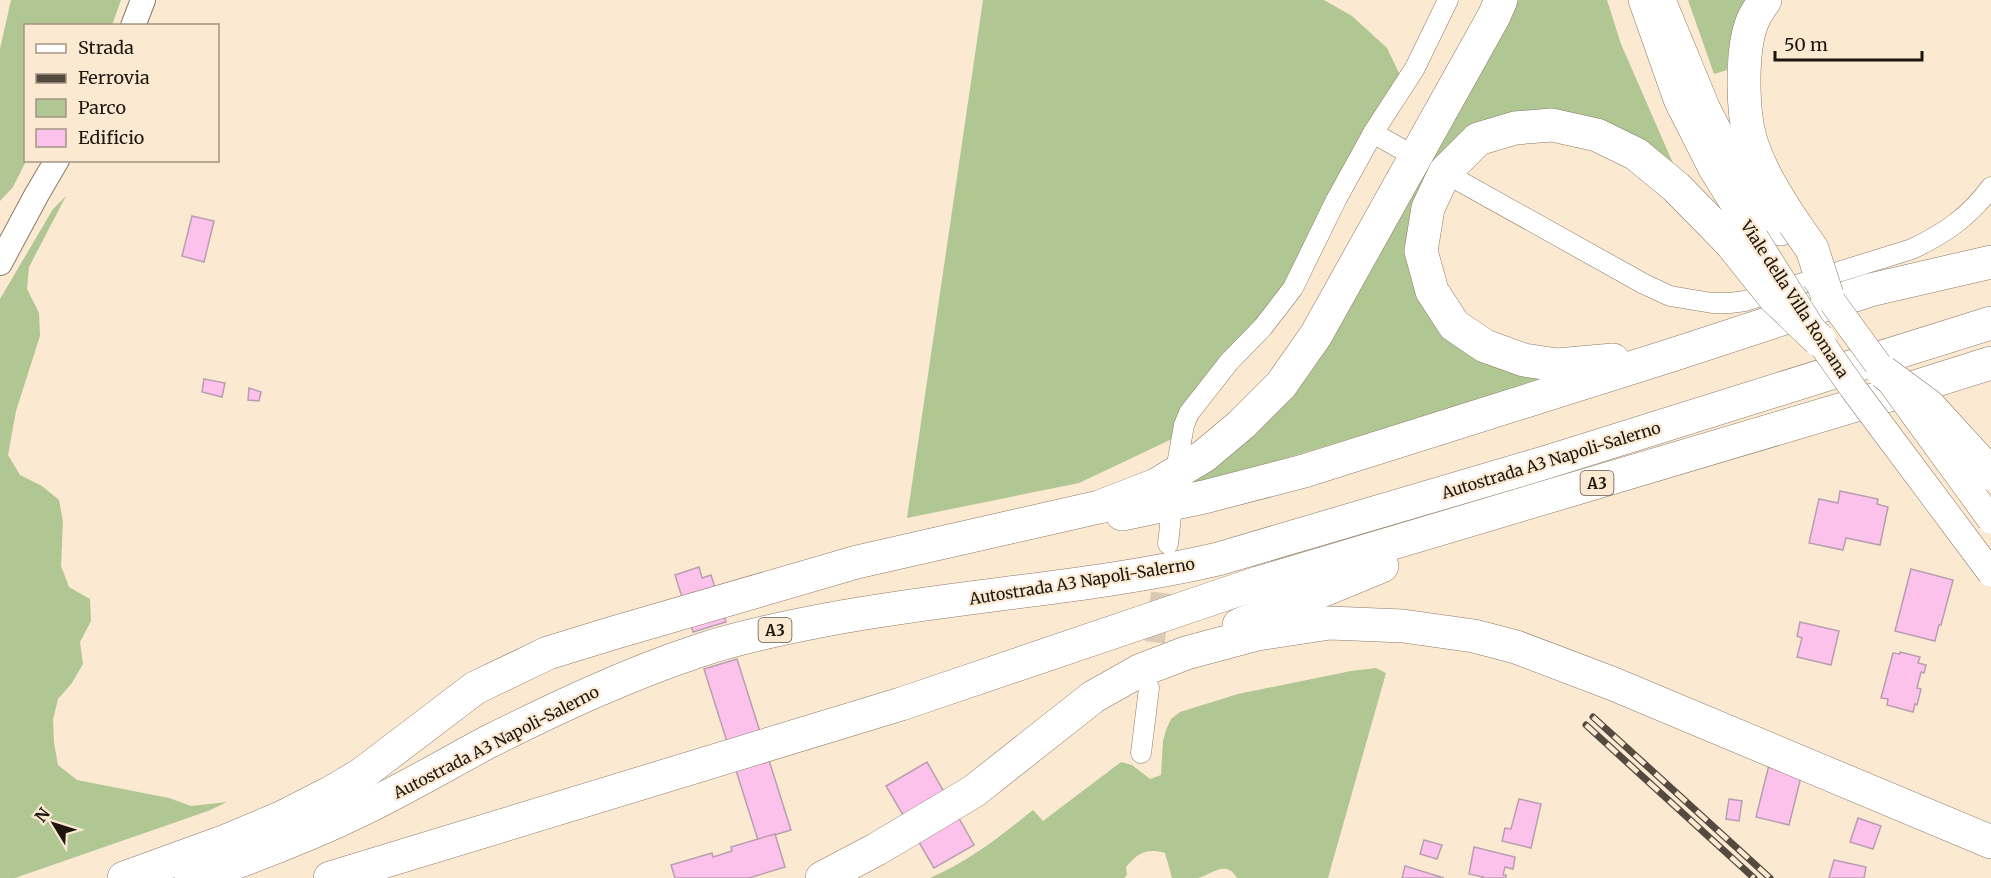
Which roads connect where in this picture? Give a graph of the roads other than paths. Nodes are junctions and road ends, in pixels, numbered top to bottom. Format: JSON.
{"nodes":[{"id":1,"x":143,"y":0,"type":"edge"},
{"id":2,"x":1448,"y":0,"type":"edge"},
{"id":3,"x":1501,"y":0,"type":"edge"},
{"id":4,"x":1642,"y":0,"type":"edge"},
{"id":5,"x":1662,"y":0,"type":"edge"},
{"id":6,"x":1764,"y":0,"type":"edge"},
{"id":7,"x":134,"y":24,"type":"edge"},
{"id":8,"x":1373,"y":133,"type":"junction"},
{"id":9,"x":1403,"y":150,"type":"dead end"},
{"id":10,"x":56,"y":162,"type":"edge"},
{"id":11,"x":1454,"y":178,"type":"dead end"},
{"id":12,"x":1991,"y":187,"type":"edge"},
{"id":13,"x":36,"y":194,"type":"junction"},
{"id":14,"x":0,"y":220,"type":"edge"},
{"id":15,"x":1765,"y":234,"type":"junction"},
{"id":16,"x":1991,"y":242,"type":"edge"},
{"id":17,"x":1991,"y":262,"type":"edge"},
{"id":18,"x":0,"y":263,"type":"edge"},
{"id":19,"x":1870,"y":290,"type":"junction"},
{"id":20,"x":1827,"y":295,"type":"joint"},
{"id":21,"x":1991,"y":323,"type":"edge"},
{"id":22,"x":1819,"y":340,"type":"joint"},
{"id":23,"x":1675,"y":354,"type":"junction"},
{"id":24,"x":1991,"y":363,"type":"edge"},
{"id":25,"x":1991,"y":384,"type":"edge"},
{"id":26,"x":1883,"y":385,"type":"junction"},
{"id":27,"x":1178,"y":459,"type":"dead end"},
{"id":28,"x":1991,"y":474,"type":"edge"},
{"id":29,"x":1586,"y":486,"type":"junction"},
{"id":30,"x":1171,"y":516,"type":"dead end"},
{"id":31,"x":1991,"y":520,"type":"edge"},
{"id":32,"x":966,"y":538,"type":"junction"},
{"id":33,"x":1168,"y":544,"type":"tunnel mouth"},
{"id":34,"x":1991,"y":573,"type":"edge"},
{"id":35,"x":1144,"y":679,"type":"junction"},
{"id":36,"x":1141,"y":753,"type":"dead end"},
{"id":37,"x":1991,"y":842,"type":"edge"},
{"id":38,"x":124,"y":878,"type":"edge"},
{"id":39,"x":191,"y":878,"type":"edge"},
{"id":40,"x":330,"y":878,"type":"edge"},
{"id":41,"x":822,"y":878,"type":"edge"}],
"edges":[{"from":1,"to":7,"type":"street"},
{"from":2,"to":8,"type":"street"},
{"from":3,"to":32,"type":"highway"},
{"from":4,"to":15,"type":"main road","name":"Viale della Villa Romana"},
{"from":5,"to":15,"type":"main road","name":"Viale della Villa Romana"},
{"from":6,"to":15,"type":"highway"},
{"from":8,"to":9,"type":"street"},
{"from":8,"to":27,"type":"street"},
{"from":10,"to":13,"type":"street"},
{"from":11,"to":12,"type":"street"},
{"from":13,"to":14,"type":"street"},
{"from":13,"to":18,"type":"street"},
{"from":15,"to":20,"type":"highway","bridge":true},
{"from":15,"to":22,"type":"highway","bridge":true},
{"from":15,"to":23,"type":"highway"},
{"from":16,"to":19,"type":"highway"},
{"from":17,"to":19,"type":"highway"},
{"from":19,"to":23,"type":"highway"},
{"from":20,"to":26,"type":"main road","name":"Viale della Villa Romana","bridge":true},
{"from":21,"to":39,"type":"highway","name":"Autostrada A3 Napoli-Salerno","number":"A3"},
{"from":22,"to":34,"type":"main road","name":"Viale della Villa Romana","bridge":true},
{"from":23,"to":32,"type":"highway"},
{"from":24,"to":26,"type":"highway","name":"Autostrada A3 Napoli-Salerno","number":"A3"},
{"from":25,"to":26,"type":"highway"},
{"from":26,"to":28,"type":"highway","bridge":true},
{"from":26,"to":29,"type":"highway","name":"Autostrada A3 Napoli-Salerno","number":"A3"},
{"from":26,"to":31,"type":"main road","name":"Viale della Villa Romana","bridge":true},
{"from":29,"to":35,"type":"highway","number":"A3"},
{"from":29,"to":40,"type":"highway","name":"Autostrada A3 Napoli-Salerno","number":"A3"},
{"from":30,"to":33,"type":"street"},
{"from":32,"to":38,"type":"highway"},
{"from":35,"to":36,"type":"street"},
{"from":35,"to":37,"type":"highway","number":"A3"},
{"from":35,"to":41,"type":"highway","number":"A3"}]}
